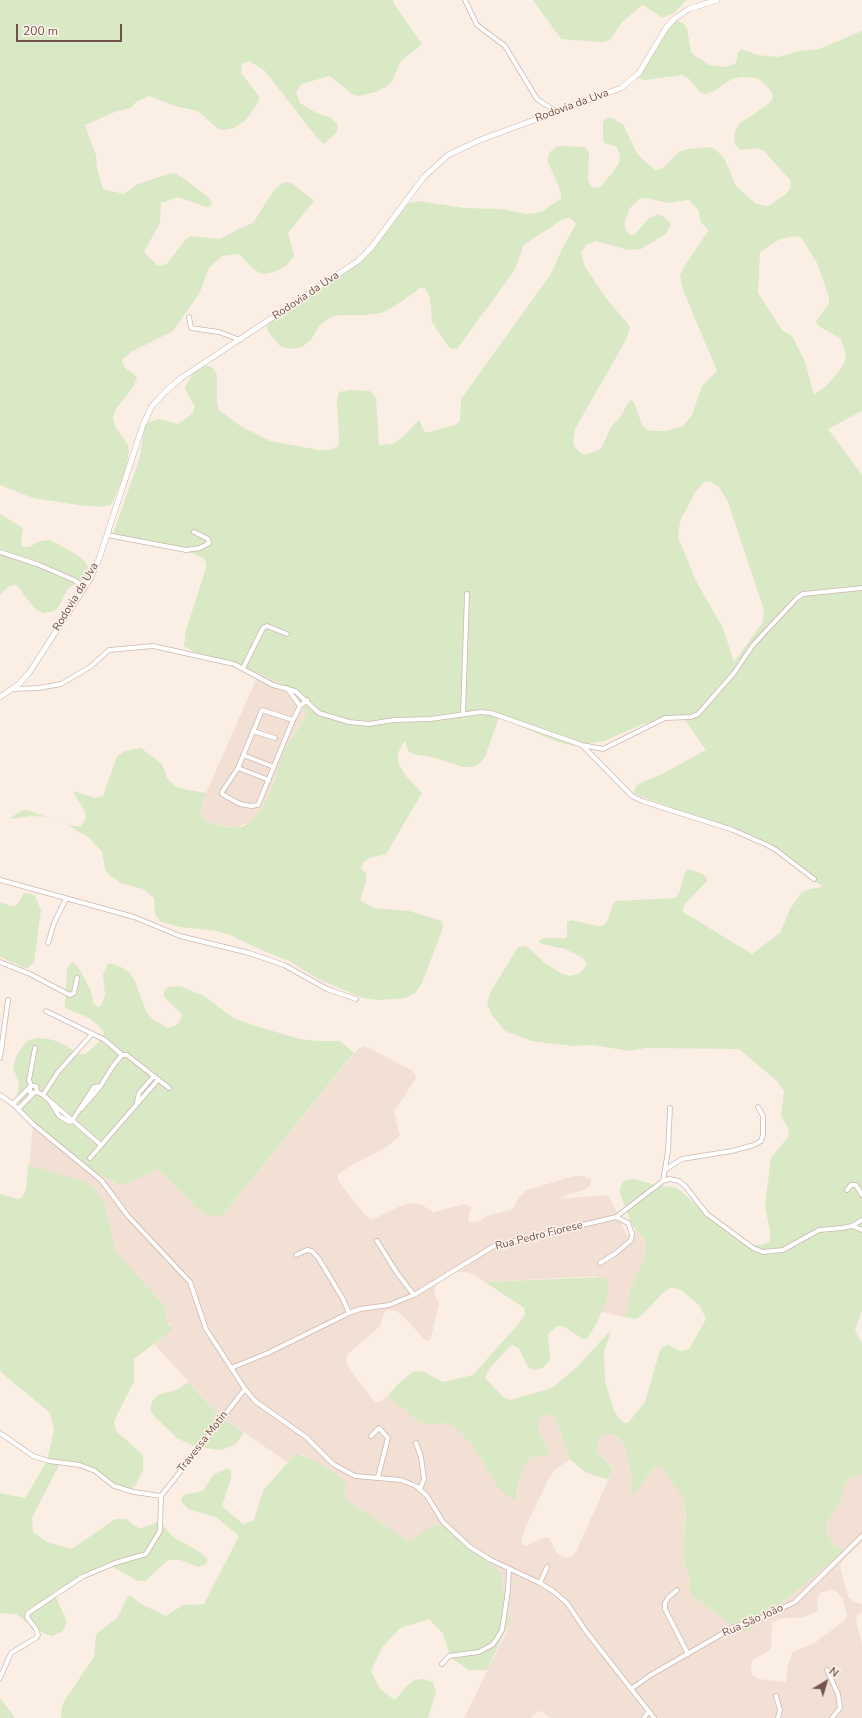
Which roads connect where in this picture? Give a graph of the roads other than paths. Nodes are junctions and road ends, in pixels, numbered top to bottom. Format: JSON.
{"nodes":[{"id":1,"x":465,"y":0,"type":"edge"},
{"id":2,"x":717,"y":0,"type":"edge"},
{"id":3,"x":557,"y":112,"type":"junction"},
{"id":4,"x":189,"y":317,"type":"dead end"},
{"id":5,"x":240,"y":340,"type":"junction"},
{"id":6,"x":194,"y":532,"type":"dead end"},
{"id":7,"x":107,"y":535,"type":"junction"},
{"id":8,"x":0,"y":552,"type":"edge"},
{"id":9,"x":85,"y":587,"type":"junction"},
{"id":10,"x":862,"y":588,"type":"edge"},
{"id":11,"x":467,"y":594,"type":"dead end"},
{"id":12,"x":287,"y":634,"type":"dead end"},
{"id":13,"x":243,"y":668,"type":"junction"},
{"id":14,"x":287,"y":688,"type":"junction"},
{"id":15,"x":14,"y":689,"type":"junction"},
{"id":16,"x":0,"y":697,"type":"edge"},
{"id":17,"x":306,"y":700,"type":"junction"},
{"id":18,"x":300,"y":706,"type":"junction"},
{"id":19,"x":463,"y":714,"type":"junction"},
{"id":20,"x":293,"y":720,"type":"junction"},
{"id":21,"x":253,"y":731,"type":"junction"},
{"id":22,"x":275,"y":738,"type":"dead end"},
{"id":23,"x":582,"y":745,"type":"junction"},
{"id":24,"x":243,"y":755,"type":"junction"},
{"id":25,"x":274,"y":767,"type":"junction"},
{"id":26,"x":238,"y":768,"type":"junction"},
{"id":27,"x":269,"y":780,"type":"junction"},
{"id":28,"x":814,"y":879,"type":"dead end"},
{"id":29,"x":0,"y":880,"type":"edge"},
{"id":30,"x":66,"y":899,"type":"junction"},
{"id":31,"x":48,"y":943,"type":"dead end"},
{"id":32,"x":0,"y":962,"type":"edge"},
{"id":33,"x":77,"y":978,"type":"dead end"},
{"id":34,"x":356,"y":999,"type":"dead end"},
{"id":35,"x":8,"y":1000,"type":"dead end"},
{"id":36,"x":46,"y":1011,"type":"dead end"},
{"id":37,"x":92,"y":1034,"type":"junction"},
{"id":38,"x":35,"y":1048,"type":"dead end"},
{"id":39,"x":122,"y":1055,"type":"junction"},
{"id":40,"x":0,"y":1058,"type":"edge"},
{"id":41,"x":153,"y":1077,"type":"junction"},
{"id":42,"x":157,"y":1081,"type":"junction"},
{"id":43,"x":30,"y":1087,"type":"junction"},
{"id":44,"x":169,"y":1088,"type":"dead end"},
{"id":45,"x":35,"y":1093,"type":"junction"},
{"id":46,"x":0,"y":1095,"type":"edge"},
{"id":47,"x":43,"y":1095,"type":"junction"},
{"id":48,"x":19,"y":1098,"type":"junction"},
{"id":49,"x":25,"y":1102,"type":"junction"},
{"id":50,"x":137,"y":1102,"type":"junction"},
{"id":51,"x":13,"y":1104,"type":"junction"},
{"id":52,"x":758,"y":1107,"type":"dead end"},
{"id":53,"x":670,"y":1108,"type":"dead end"},
{"id":54,"x":18,"y":1109,"type":"junction"},
{"id":55,"x":72,"y":1122,"type":"junction"},
{"id":56,"x":101,"y":1145,"type":"junction"},
{"id":57,"x":90,"y":1158,"type":"dead end"},
{"id":58,"x":666,"y":1170,"type":"junction"},
{"id":59,"x":663,"y":1181,"type":"junction"},
{"id":60,"x":847,"y":1190,"type":"dead end"},
{"id":61,"x":862,"y":1195,"type":"edge"},
{"id":62,"x":616,"y":1217,"type":"junction"},
{"id":63,"x":862,"y":1220,"type":"edge"},
{"id":64,"x":852,"y":1226,"type":"junction"},
{"id":65,"x":862,"y":1230,"type":"edge"},
{"id":66,"x":377,"y":1241,"type":"dead end"},
{"id":67,"x":296,"y":1255,"type":"dead end"},
{"id":68,"x":600,"y":1263,"type":"dead end"},
{"id":69,"x":414,"y":1295,"type":"junction"},
{"id":70,"x":349,"y":1314,"type":"junction"},
{"id":71,"x":231,"y":1368,"type":"junction"},
{"id":72,"x":245,"y":1389,"type":"junction"},
{"id":73,"x":0,"y":1433,"type":"edge"},
{"id":74,"x":371,"y":1436,"type":"dead end"},
{"id":75,"x":416,"y":1443,"type":"dead end"},
{"id":76,"x":378,"y":1477,"type":"junction"},
{"id":77,"x":420,"y":1489,"type":"junction"},
{"id":78,"x":161,"y":1496,"type":"junction"},
{"id":79,"x":862,"y":1536,"type":"edge"},
{"id":80,"x":547,"y":1567,"type":"dead end"},
{"id":81,"x":509,"y":1569,"type":"junction"},
{"id":82,"x":540,"y":1583,"type":"junction"},
{"id":83,"x":677,"y":1590,"type":"dead end"},
{"id":84,"x":688,"y":1654,"type":"junction"},
{"id":85,"x":442,"y":1664,"type":"dead end"},
{"id":86,"x":827,"y":1670,"type":"dead end"},
{"id":87,"x":0,"y":1678,"type":"edge"},
{"id":88,"x":631,"y":1689,"type":"junction"},
{"id":89,"x":776,"y":1696,"type":"dead end"},
{"id":90,"x":649,"y":1711,"type":"junction"},
{"id":91,"x":644,"y":1718,"type":"edge"},
{"id":92,"x":654,"y":1718,"type":"edge"},
{"id":93,"x":778,"y":1718,"type":"edge"},
{"id":94,"x":832,"y":1718,"type":"edge"}],
"edges":[{"from":1,"to":3,"type":"street"},
{"from":2,"to":3,"type":"street","name":"Rodovia da Uva"},
{"from":3,"to":5,"type":"street","name":"Rodovia da Uva"},
{"from":4,"to":5,"type":"street"},
{"from":5,"to":7,"type":"street","name":"Rodovia da Uva"},
{"from":6,"to":7,"type":"street"},
{"from":7,"to":9,"type":"street","name":"Rodovia da Uva"},
{"from":8,"to":9,"type":"street"},
{"from":9,"to":15,"type":"street","name":"Rodovia da Uva"},
{"from":10,"to":23,"type":"street"},
{"from":11,"to":19,"type":"street"},
{"from":12,"to":13,"type":"street"},
{"from":13,"to":14,"type":"street"},
{"from":13,"to":15,"type":"street"},
{"from":14,"to":17,"type":"street"},
{"from":14,"to":18,"type":"street"},
{"from":15,"to":16,"type":"street","name":"Rodovia da Uva"},
{"from":17,"to":18,"type":"street"},
{"from":17,"to":19,"type":"street"},
{"from":18,"to":20,"type":"street"},
{"from":19,"to":23,"type":"street"},
{"from":20,"to":21,"type":"street"},
{"from":20,"to":25,"type":"street"},
{"from":21,"to":22,"type":"street"},
{"from":21,"to":24,"type":"street"},
{"from":23,"to":28,"type":"street"},
{"from":24,"to":25,"type":"street"},
{"from":24,"to":26,"type":"street"},
{"from":25,"to":27,"type":"street"},
{"from":26,"to":27,"type":"street"},
{"from":26,"to":27,"type":"street"},
{"from":29,"to":30,"type":"street"},
{"from":30,"to":31,"type":"street"},
{"from":30,"to":34,"type":"street"},
{"from":32,"to":33,"type":"street"},
{"from":35,"to":40,"type":"street"},
{"from":36,"to":37,"type":"street"},
{"from":37,"to":39,"type":"street"},
{"from":37,"to":47,"type":"street"},
{"from":38,"to":43,"type":"street"},
{"from":39,"to":41,"type":"street"},
{"from":39,"to":55,"type":"street"},
{"from":41,"to":42,"type":"street"},
{"from":41,"to":50,"type":"street"},
{"from":42,"to":44,"type":"street"},
{"from":42,"to":50,"type":"street"},
{"from":43,"to":45,"type":"street"},
{"from":43,"to":45,"type":"street"},
{"from":43,"to":48,"type":"street"},
{"from":45,"to":47,"type":"street"},
{"from":45,"to":49,"type":"street"},
{"from":46,"to":51,"type":"street"},
{"from":47,"to":55,"type":"street"},
{"from":48,"to":49,"type":"street"},
{"from":48,"to":51,"type":"street"},
{"from":49,"to":54,"type":"street"},
{"from":50,"to":56,"type":"street"},
{"from":51,"to":54,"type":"street"},
{"from":52,"to":58,"type":"street"},
{"from":53,"to":58,"type":"street"},
{"from":54,"to":71,"type":"street"},
{"from":55,"to":56,"type":"street"},
{"from":56,"to":57,"type":"street"},
{"from":58,"to":59,"type":"street"},
{"from":59,"to":62,"type":"street","name":"Rua Pedro Fiorese"},
{"from":59,"to":64,"type":"street"},
{"from":60,"to":61,"type":"street"},
{"from":62,"to":68,"type":"street"},
{"from":62,"to":69,"type":"street","name":"Rua Pedro Fiorese"},
{"from":63,"to":64,"type":"street"},
{"from":64,"to":65,"type":"street"},
{"from":66,"to":69,"type":"street"},
{"from":67,"to":70,"type":"street"},
{"from":69,"to":70,"type":"street","name":"Rua Pedro Fiorese"},
{"from":70,"to":71,"type":"street","name":"Rua Pedro Fiorese"},
{"from":71,"to":72,"type":"street"},
{"from":72,"to":76,"type":"street"},
{"from":72,"to":78,"type":"street","name":"Travessa Motin"},
{"from":73,"to":78,"type":"street"},
{"from":74,"to":76,"type":"street"},
{"from":75,"to":77,"type":"street"},
{"from":76,"to":77,"type":"street"},
{"from":77,"to":81,"type":"street"},
{"from":78,"to":87,"type":"street"},
{"from":79,"to":84,"type":"street","name":"Rua São João"},
{"from":80,"to":82,"type":"street"},
{"from":81,"to":82,"type":"street"},
{"from":81,"to":85,"type":"street"},
{"from":82,"to":88,"type":"street"},
{"from":83,"to":84,"type":"street"},
{"from":84,"to":88,"type":"street","name":"Rua São João"},
{"from":86,"to":94,"type":"street"},
{"from":88,"to":90,"type":"street"},
{"from":89,"to":93,"type":"street"},
{"from":90,"to":91,"type":"street"},
{"from":90,"to":92,"type":"street"}]}
